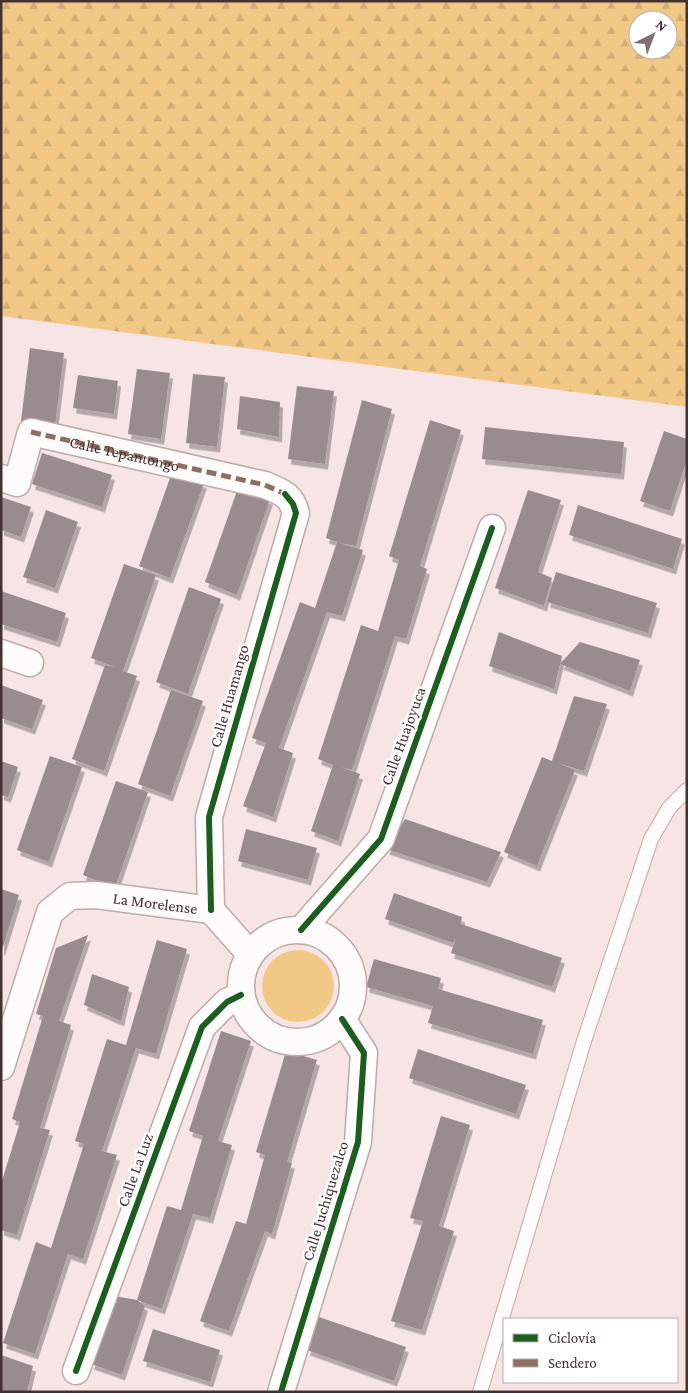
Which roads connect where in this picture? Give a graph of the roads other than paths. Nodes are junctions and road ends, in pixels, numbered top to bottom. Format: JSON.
{"nodes":[{"id":1,"x":1,"y":478,"type":"edge"},
{"id":2,"x":285,"y":494,"type":"joint"},
{"id":3,"x":492,"y":528,"type":"dead end"},
{"id":4,"x":1,"y":653,"type":"edge"},
{"id":5,"x":30,"y":662,"type":"dead end"},
{"id":6,"x":687,"y":790,"type":"edge"},
{"id":7,"x":211,"y":910,"type":"junction"},
{"id":8,"x":301,"y":930,"type":"junction"},
{"id":9,"x":250,"y":954,"type":"junction"},
{"id":10,"x":241,"y":995,"type":"junction"},
{"id":11,"x":342,"y":1019,"type":"junction"},
{"id":12,"x":1,"y":1067,"type":"edge"},
{"id":13,"x":76,"y":1372,"type":"dead end"},
{"id":14,"x":281,"y":1392,"type":"edge"},
{"id":15,"x":480,"y":1392,"type":"edge"}],
"edges":[{"from":1,"to":2,"type":"street","name":"Calle Tepantongo"},
{"from":2,"to":7,"type":"street","name":"Calle Huamango"},
{"from":3,"to":8,"type":"street","name":"Calle Huajoyuca"},
{"from":4,"to":5,"type":"street"},
{"from":6,"to":15,"type":"lane"},
{"from":7,"to":9,"type":"street","name":"La Morelense"},
{"from":7,"to":12,"type":"street","name":"La Morelense"},
{"from":8,"to":9,"type":"street"},
{"from":8,"to":11,"type":"street"},
{"from":9,"to":10,"type":"street"},
{"from":10,"to":11,"type":"street"},
{"from":10,"to":13,"type":"street","name":"Calle La Luz"},
{"from":11,"to":14,"type":"street","name":"Calle Juchiquezalco"}]}
